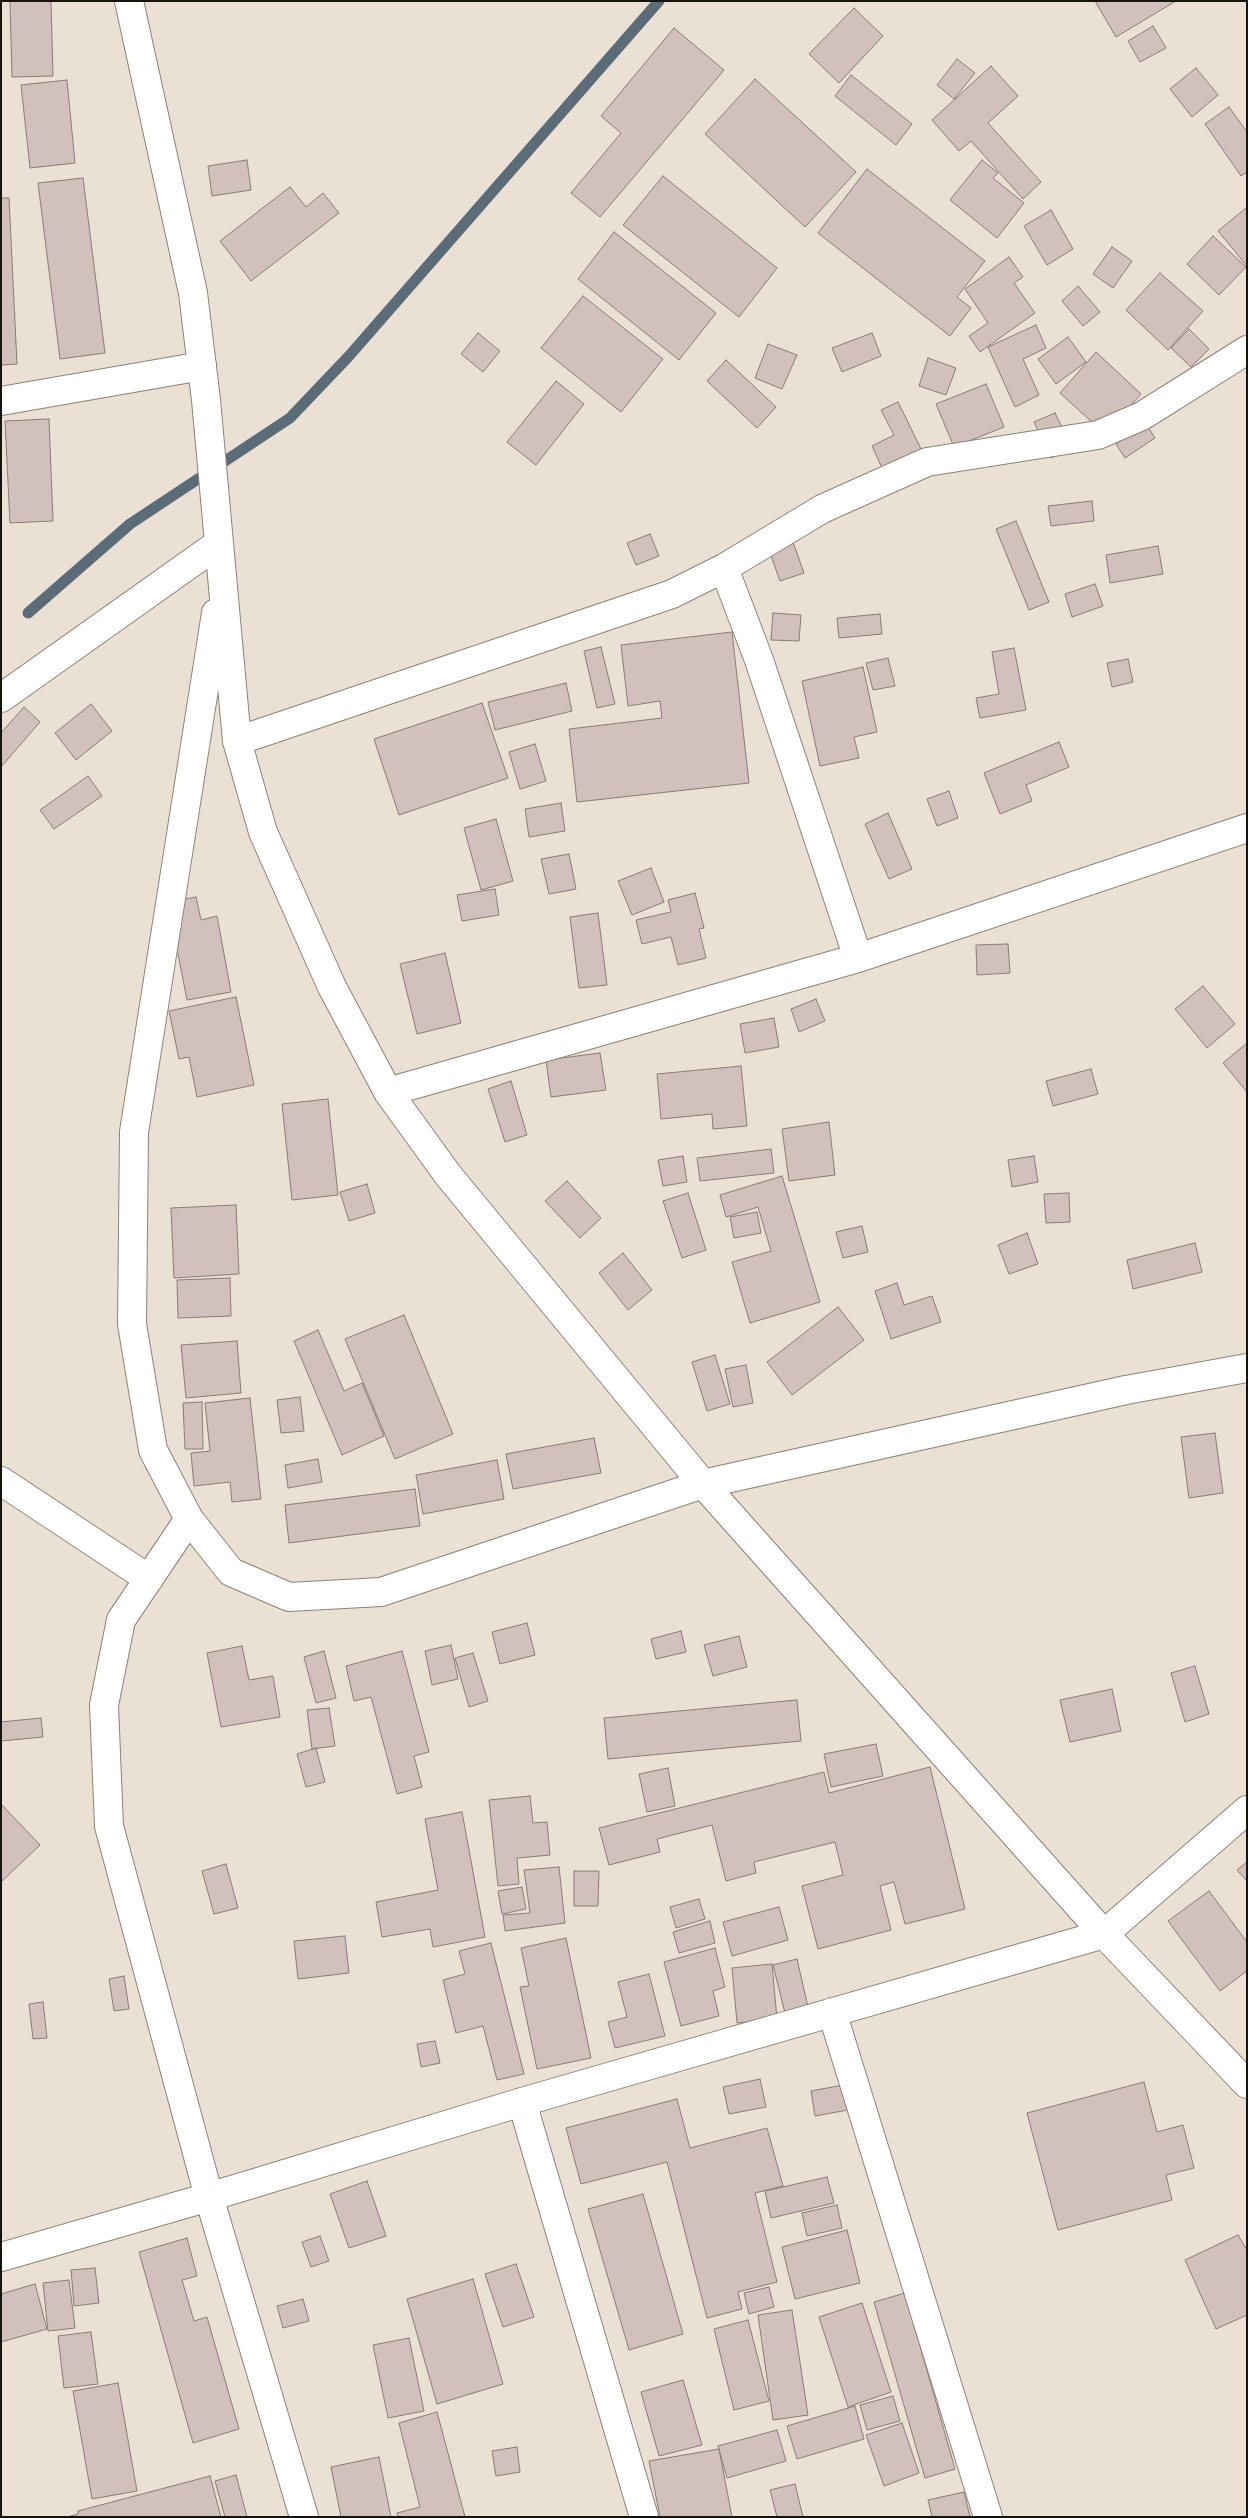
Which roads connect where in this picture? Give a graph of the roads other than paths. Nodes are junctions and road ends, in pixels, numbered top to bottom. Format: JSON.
{"nodes":[{"id":1,"x":129,"y":1,"type":"edge"},
{"id":2,"x":1247,"y":350,"type":"edge"},
{"id":3,"x":202,"y":366,"type":"junction"},
{"id":4,"x":1,"y":401,"type":"edge"},
{"id":5,"x":218,"y":544,"type":"junction"},
{"id":6,"x":724,"y":568,"type":"junction"},
{"id":7,"x":223,"y":572,"type":"junction"},
{"id":8,"x":1,"y":698,"type":"edge"},
{"id":9,"x":237,"y":741,"type":"junction"},
{"id":10,"x":1247,"y":828,"type":"edge"},
{"id":11,"x":858,"y":958,"type":"junction"},
{"id":12,"x":388,"y":1092,"type":"junction"},
{"id":13,"x":1247,"y":1368,"type":"edge"},
{"id":14,"x":1,"y":1481,"type":"edge"},
{"id":15,"x":703,"y":1484,"type":"junction"},
{"id":16,"x":189,"y":1519,"type":"junction"},
{"id":17,"x":149,"y":1579,"type":"junction"},
{"id":18,"x":1247,"y":1810,"type":"edge"},
{"id":19,"x":1104,"y":1934,"type":"junction"},
{"id":20,"x":832,"y":2012,"type":"junction"},
{"id":21,"x":1247,"y":2084,"type":"edge"},
{"id":22,"x":522,"y":2102,"type":"junction"},
{"id":23,"x":208,"y":2197,"type":"junction"},
{"id":24,"x":1,"y":2257,"type":"edge"},
{"id":25,"x":304,"y":2517,"type":"edge"},
{"id":26,"x":644,"y":2517,"type":"edge"},
{"id":27,"x":988,"y":2517,"type":"edge"}],
"edges":[{"from":1,"to":3,"type":"street"},
{"from":2,"to":6,"type":"street"},
{"from":3,"to":4,"type":"street"},
{"from":3,"to":5,"type":"street"},
{"from":5,"to":7,"type":"street"},
{"from":5,"to":8,"type":"street"},
{"from":6,"to":9,"type":"street"},
{"from":6,"to":11,"type":"street"},
{"from":7,"to":9,"type":"street"},
{"from":7,"to":16,"type":"street"},
{"from":9,"to":12,"type":"street"},
{"from":10,"to":11,"type":"street"},
{"from":11,"to":12,"type":"street"},
{"from":12,"to":15,"type":"street"},
{"from":13,"to":15,"type":"street"},
{"from":14,"to":17,"type":"street"},
{"from":15,"to":16,"type":"street"},
{"from":15,"to":19,"type":"street"},
{"from":16,"to":17,"type":"street"},
{"from":17,"to":23,"type":"street"},
{"from":18,"to":19,"type":"street"},
{"from":19,"to":20,"type":"street"},
{"from":19,"to":21,"type":"street"},
{"from":20,"to":22,"type":"street"},
{"from":20,"to":27,"type":"street"},
{"from":22,"to":23,"type":"street"},
{"from":22,"to":26,"type":"street"},
{"from":23,"to":24,"type":"street"},
{"from":23,"to":25,"type":"street"}]}
